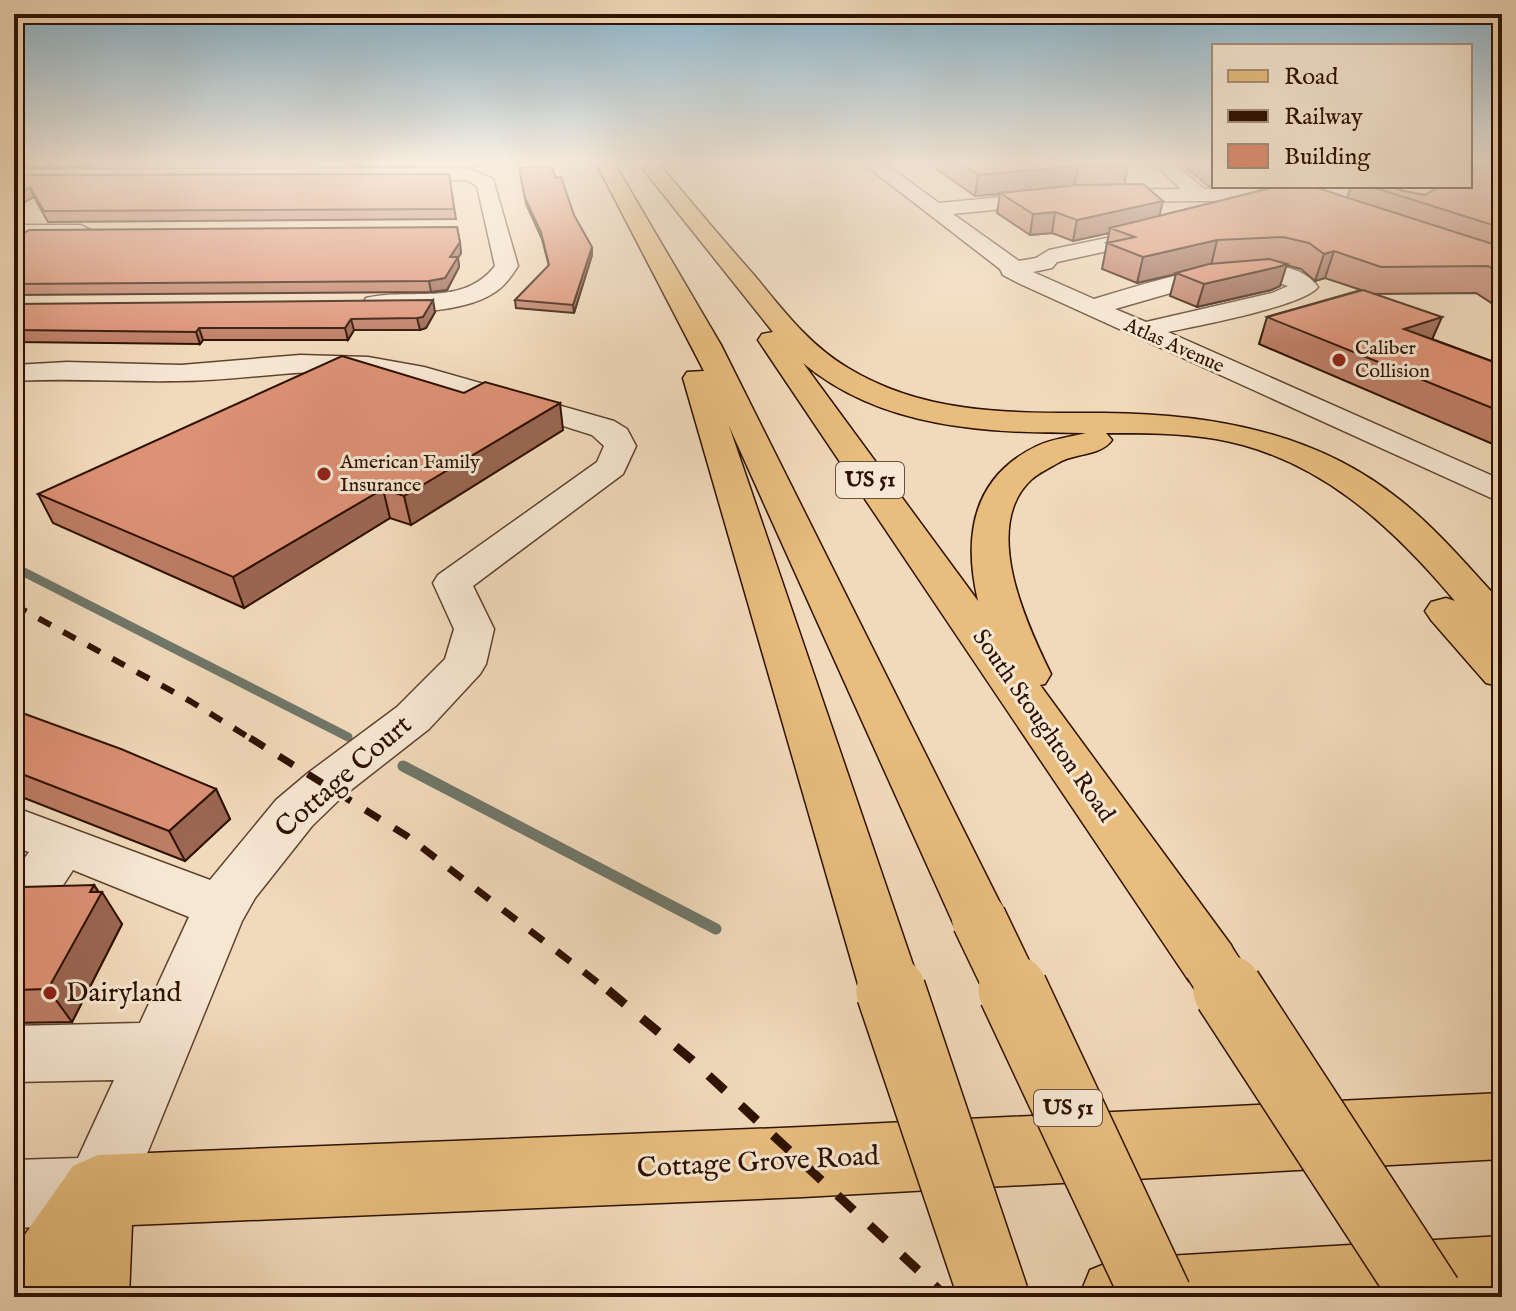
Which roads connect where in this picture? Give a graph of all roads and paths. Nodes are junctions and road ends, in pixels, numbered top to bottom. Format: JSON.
{"nodes":[{"id":1,"x":495,"y":222,"type":"edge"},
{"id":2,"x":638,"y":222,"type":"edge"},
{"id":3,"x":690,"y":222,"type":"edge"},
{"id":4,"x":697,"y":222,"type":"edge"},
{"id":5,"x":979,"y":222,"type":"edge"},
{"id":6,"x":979,"y":222,"type":"edge"},
{"id":7,"x":1000,"y":222,"type":"edge"},
{"id":8,"x":1160,"y":222,"type":"edge"},
{"id":9,"x":14,"y":228,"type":"edge"},
{"id":10,"x":496,"y":228,"type":"junction"},
{"id":11,"x":989,"y":228,"type":"junction"},
{"id":12,"x":473,"y":229,"type":"dead end"},
{"id":13,"x":103,"y":231,"type":"edge"},
{"id":14,"x":1113,"y":231,"type":"edge"},
{"id":15,"x":1041,"y":249,"type":"junction"},
{"id":16,"x":662,"y":265,"type":"junction"},
{"id":17,"x":1011,"y":270,"type":"junction"},
{"id":18,"x":344,"y":303,"type":"edge"},
{"id":19,"x":1091,"y":308,"type":"junction"},
{"id":20,"x":1142,"y":331,"type":"junction"},
{"id":21,"x":14,"y":373,"type":"edge"},
{"id":22,"x":1329,"y":390,"type":"dead end"},
{"id":23,"x":1380,"y":439,"type":"junction"},
{"id":24,"x":1439,"y":465,"type":"junction"},
{"id":25,"x":1502,"y":465,"type":"edge"},
{"id":26,"x":1502,"y":493,"type":"edge"},
{"id":27,"x":1502,"y":628,"type":"edge"},
{"id":28,"x":1502,"y":673,"type":"edge"},
{"id":29,"x":1088,"y":790,"type":"junction"},
{"id":30,"x":14,"y":826,"type":"edge"},
{"id":31,"x":61,"y":847,"type":"junction"},
{"id":32,"x":222,"y":907,"type":"junction"},
{"id":33,"x":14,"y":915,"type":"edge"},
{"id":34,"x":157,"y":1051,"type":"junction"},
{"id":35,"x":14,"y":1054,"type":"edge"},
{"id":36,"x":1502,"y":1126,"type":"edge"},
{"id":37,"x":98,"y":1191,"type":"junction"},
{"id":38,"x":14,"y":1194,"type":"edge"},
{"id":39,"x":1502,"y":1274,"type":"edge"},
{"id":40,"x":27,"y":1297,"type":"edge"},
{"id":41,"x":91,"y":1297,"type":"edge"},
{"id":42,"x":994,"y":1297,"type":"edge"},
{"id":43,"x":1117,"y":1297,"type":"edge"},
{"id":44,"x":1157,"y":1297,"type":"edge"},
{"id":45,"x":1428,"y":1297,"type":"edge"}],
"edges":[{"from":1,"to":10,"type":"street"},
{"from":2,"to":16,"type":"main road","number":"US 51"},
{"from":3,"to":29,"type":"main road","name":"South Stoughton Road","number":"US 51"},
{"from":4,"to":27,"type":"main road"},
{"from":5,"to":11,"type":"street","name":"Atlas Avenue"},
{"from":6,"to":11,"type":"street"},
{"from":7,"to":11,"type":"street"},
{"from":8,"to":15,"type":"street"},
{"from":9,"to":13,"type":"street"},
{"from":10,"to":12,"type":"street"},
{"from":10,"to":18,"type":"street"},
{"from":11,"to":17,"type":"street","name":"Atlas Avenue"},
{"from":14,"to":15,"type":"street"},
{"from":15,"to":17,"type":"street"},
{"from":16,"to":42,"type":"main road","bridge":true},
{"from":16,"to":44,"type":"main road","number":"US 51","bridge":true},
{"from":17,"to":19,"type":"street","name":"Atlas Avenue"},
{"from":19,"to":20,"type":"street","name":"Atlas Avenue"},
{"from":19,"to":20,"type":"street"},
{"from":20,"to":23,"type":"street","name":"Atlas Avenue"},
{"from":21,"to":32,"type":"street","name":"Cottage Court"},
{"from":22,"to":23,"type":"street"},
{"from":23,"to":24,"type":"street","name":"Atlas Avenue"},
{"from":24,"to":25,"type":"street"},
{"from":24,"to":26,"type":"street","name":"Atlas Avenue"},
{"from":28,"to":29,"type":"main road"},
{"from":29,"to":45,"type":"main road","name":"South Stoughton Road","number":"US 51","bridge":true},
{"from":30,"to":31,"type":"street"},
{"from":31,"to":32,"type":"street"},
{"from":31,"to":33,"type":"street"},
{"from":32,"to":34,"type":"street","name":"Cottage Court"},
{"from":34,"to":35,"type":"street"},
{"from":34,"to":37,"type":"street","name":"Cottage Court"},
{"from":36,"to":37,"type":"main road","name":"Cottage Grove Road"},
{"from":37,"to":38,"type":"street","name":"Cottage Grove Road"},
{"from":37,"to":40,"type":"main road"},
{"from":37,"to":41,"type":"main road"},
{"from":39,"to":43,"type":"main road"}]}
